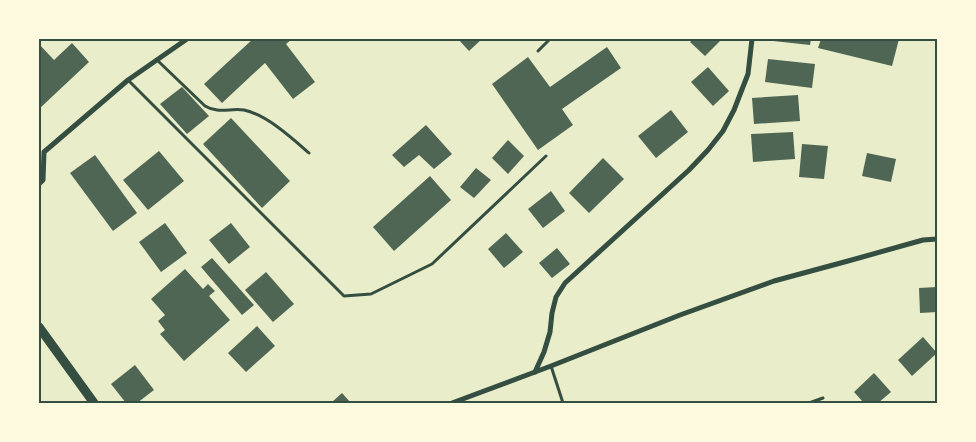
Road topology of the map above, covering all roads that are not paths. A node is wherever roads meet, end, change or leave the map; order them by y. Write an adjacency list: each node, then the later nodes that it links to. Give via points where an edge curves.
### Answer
1 (187, 39): 5 (street)
2 (550, 39): 4 (lane)
3 (752, 39): 13 (street, via 748,74 723,131 689,170 565,283 556,297 550,332)
4 (538, 51)
5 (157, 60): 6 (street); 7 (lane, via 211,110 244,110 261,117 287,132)
6 (128, 80): 8 (lane, via 344,296 371,294 432,264); 9 (street, via 44,152 43,180)
7 (309, 154)
8 (546, 156)
9 (39, 184)
10 (937, 239): 12 (street, via 923,240 774,281)
11 (39, 327): 15 (street)
12 (551, 366): 13 (street); 17 (lane)
13 (535, 372): 16 (street)
14 (823, 398): 18 (lane)
15 (94, 403)
16 (452, 403)
17 (563, 403)
18 (809, 403)

